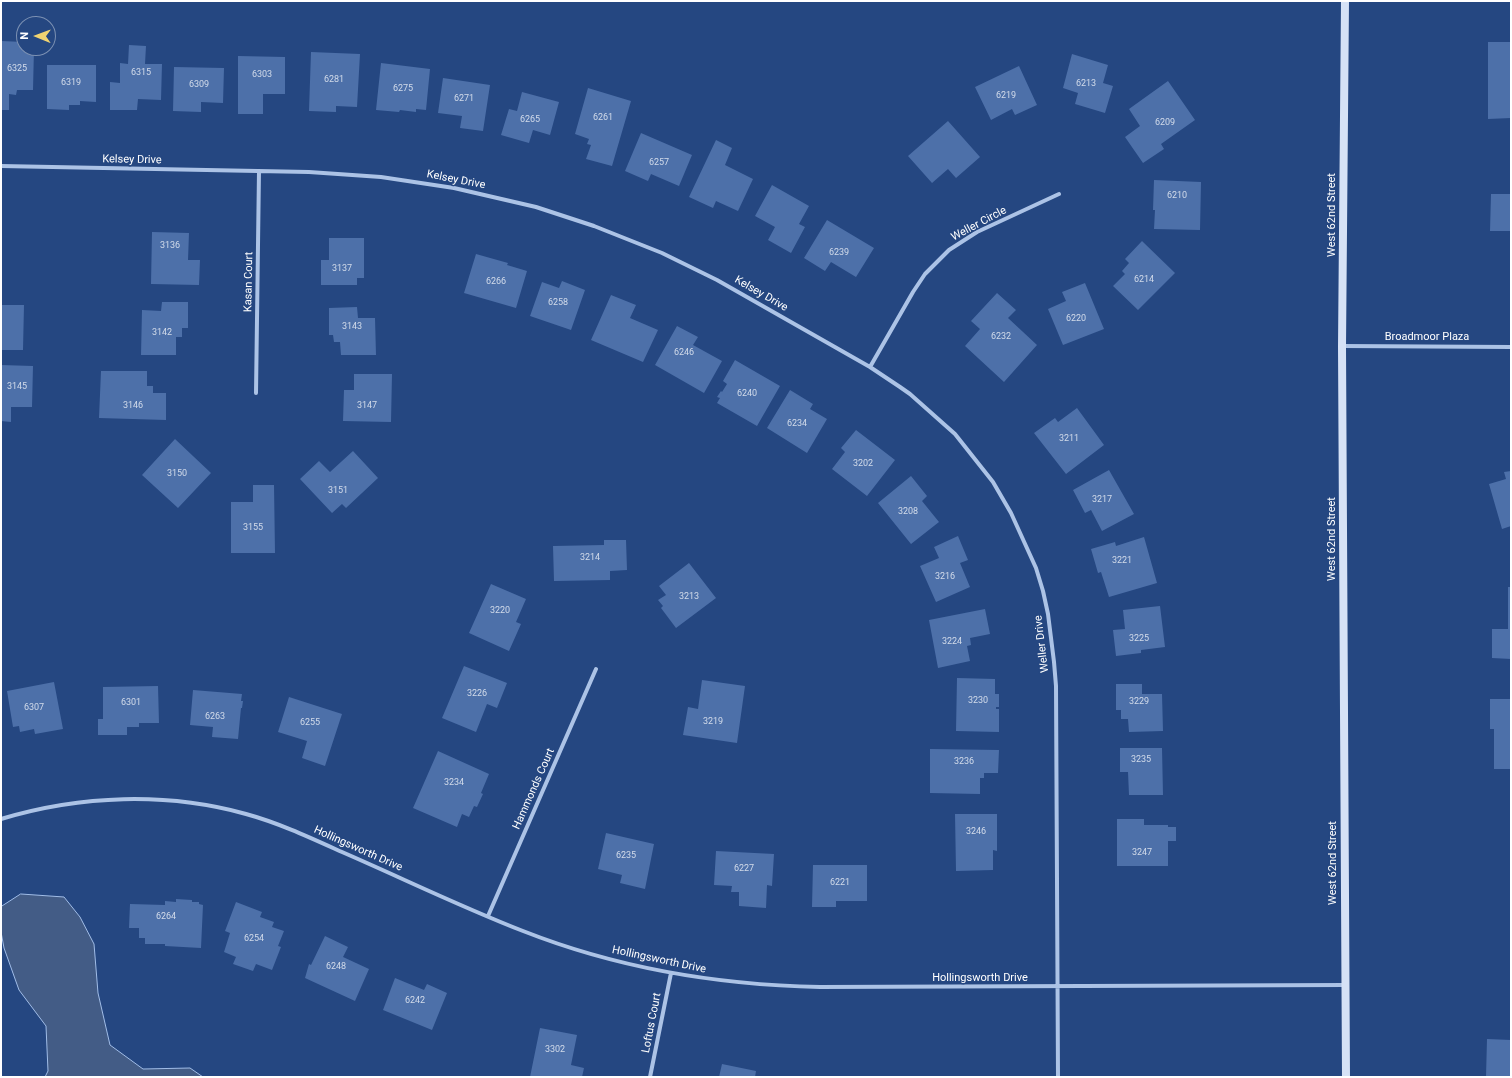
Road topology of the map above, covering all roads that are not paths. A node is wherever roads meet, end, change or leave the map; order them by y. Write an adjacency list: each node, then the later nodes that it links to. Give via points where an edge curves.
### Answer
1 (1345, 1): 5 (street, West 62nd Street)
2 (1, 166): 3 (street, Kelsey Drive)
3 (259, 171): 7 (street, Kelsey Drive, via 358,174 430,184 501,198 571,218 629,239 688,265); 8 (street, Kasan Court)
4 (1059, 194): 7 (street, Weller Circle, via 977,232 949,250 925,274)
5 (1342, 346): 6 (street, Broadmoor Plaza); 13 (street, West 62nd Street)
6 (1511, 347)
7 (870, 367): 14 (street, Weller Drive, via 910,394 937,417 985,472 1011,513 1041,585 1048,614 1056,686)
8 (256, 393)
9 (596, 669): 11 (street, Hammonds Court)
10 (1, 819): 11 (street, Hollingsworth Drive, via 72,803 125,799 178,801 229,810 249,814 288,828)
11 (488, 916): 12 (street, Hollingsworth Drive, via 571,948)
12 (671, 973): 14 (street, Hollingsworth Drive, via 726,981 802,987); 15 (street, Loftus Court)
13 (1345, 985): 14 (street, Hollingsworth Drive); 17 (street, West 62nd Street)
14 (1058, 986): 16 (street, Weller Drive)
15 (650, 1077)
16 (1058, 1077)
17 (1346, 1077)

